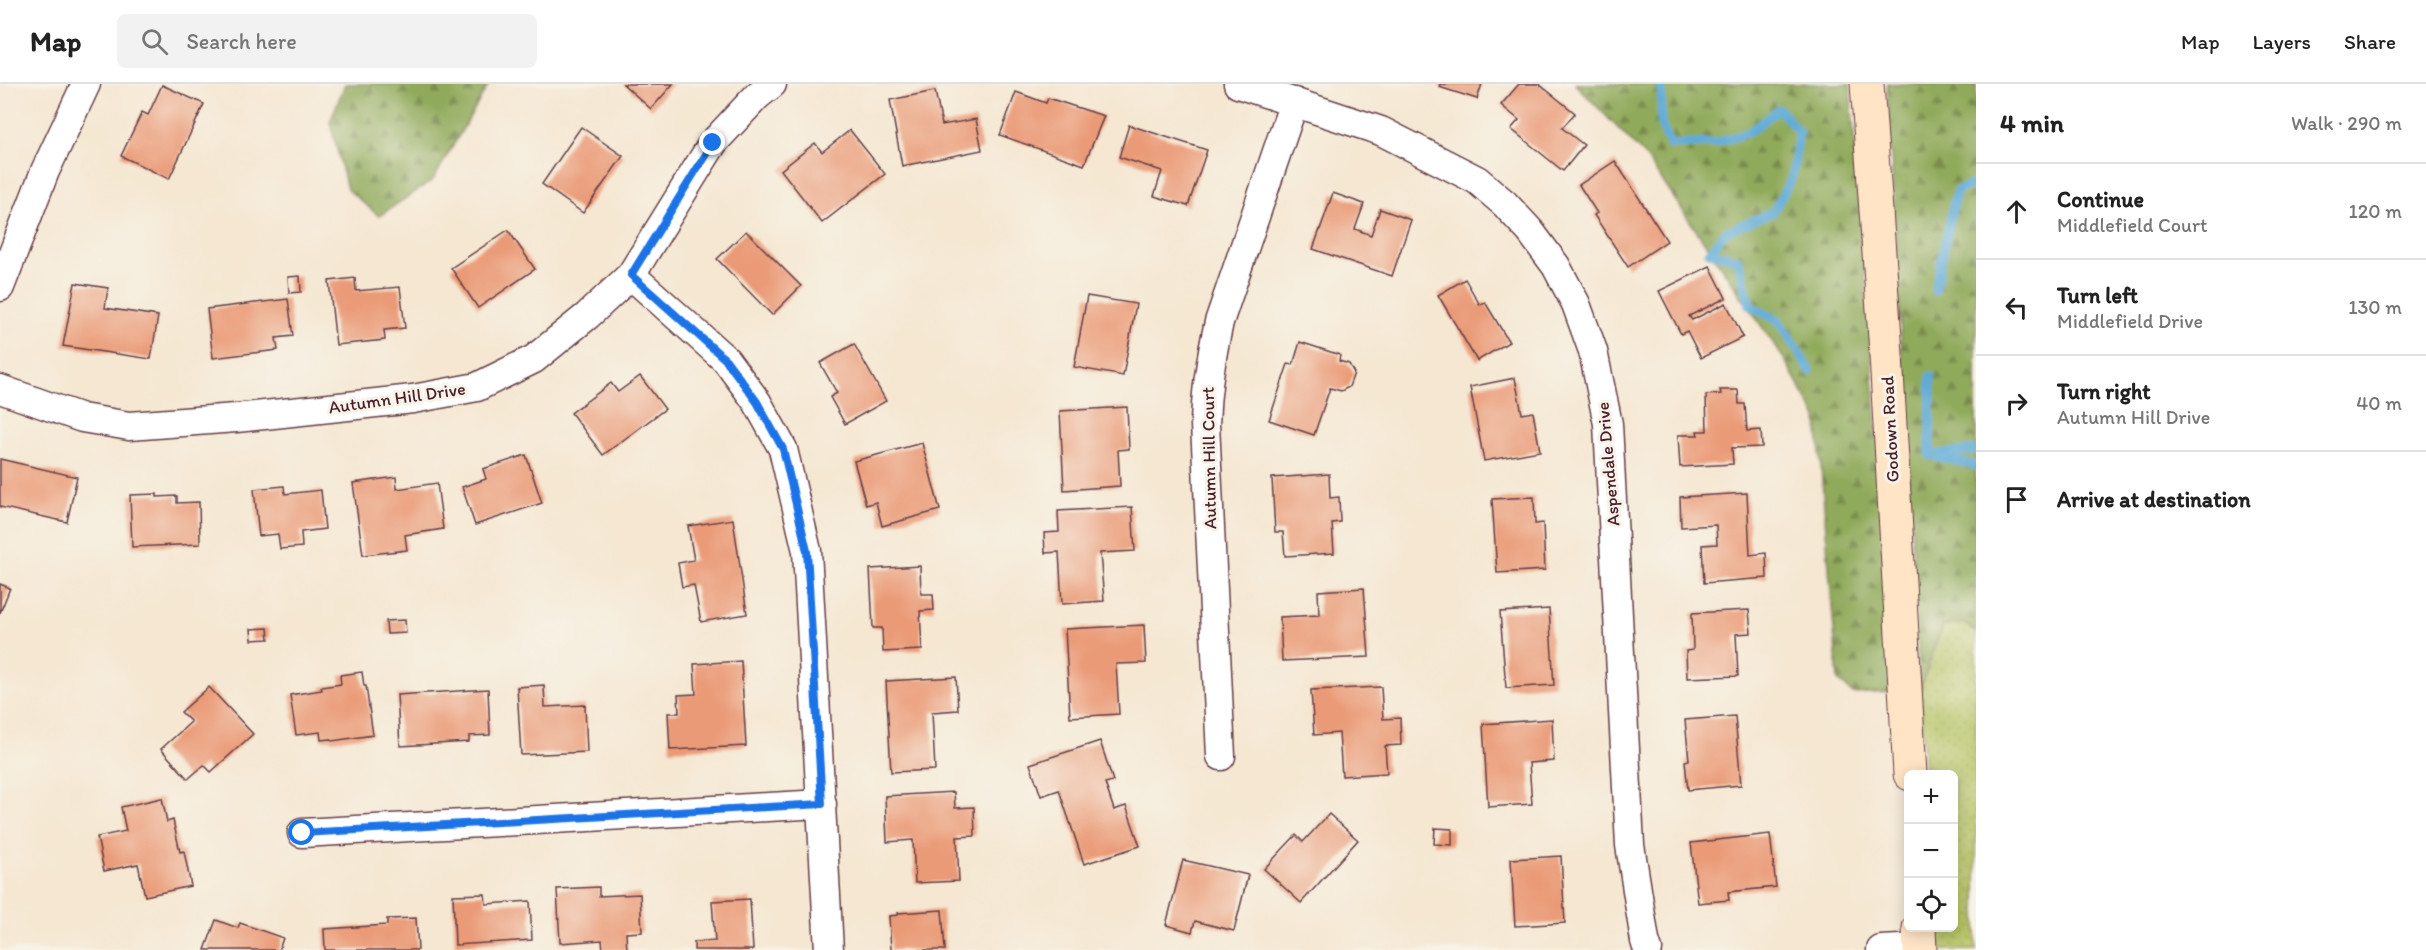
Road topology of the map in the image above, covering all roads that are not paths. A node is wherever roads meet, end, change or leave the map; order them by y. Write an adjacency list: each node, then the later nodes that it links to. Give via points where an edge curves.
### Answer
1 (86, 84): 7 (street, via 45,171)
2 (772, 84): 6 (street, Autumn Hill Drive, via 713,143)
3 (1238, 84): 5 (street)
4 (1868, 84): 10 (main road, Godown Road)
5 (1294, 102): 9 (street, Autumn Hill Court, via 1220,322 1206,392); 15 (street, Aspendale Drive, via 1381,131 1477,180 1530,231 1557,266 1576,304 1593,351 1608,424 1630,845)
6 (631, 275): 8 (street, Autumn Hill Drive, via 534,359 477,387 413,399 129,426 82,418); 11 (street, via 726,360 757,402 783,449 807,551)
7 (0, 287)
8 (0, 389)
9 (1221, 756)
10 (1910, 770)
11 (822, 804): 12 (street); 14 (street)
12 (302, 833)
13 (1920, 942): 16 (street)
14 (830, 950)
15 (1648, 950)
16 (1881, 950)

